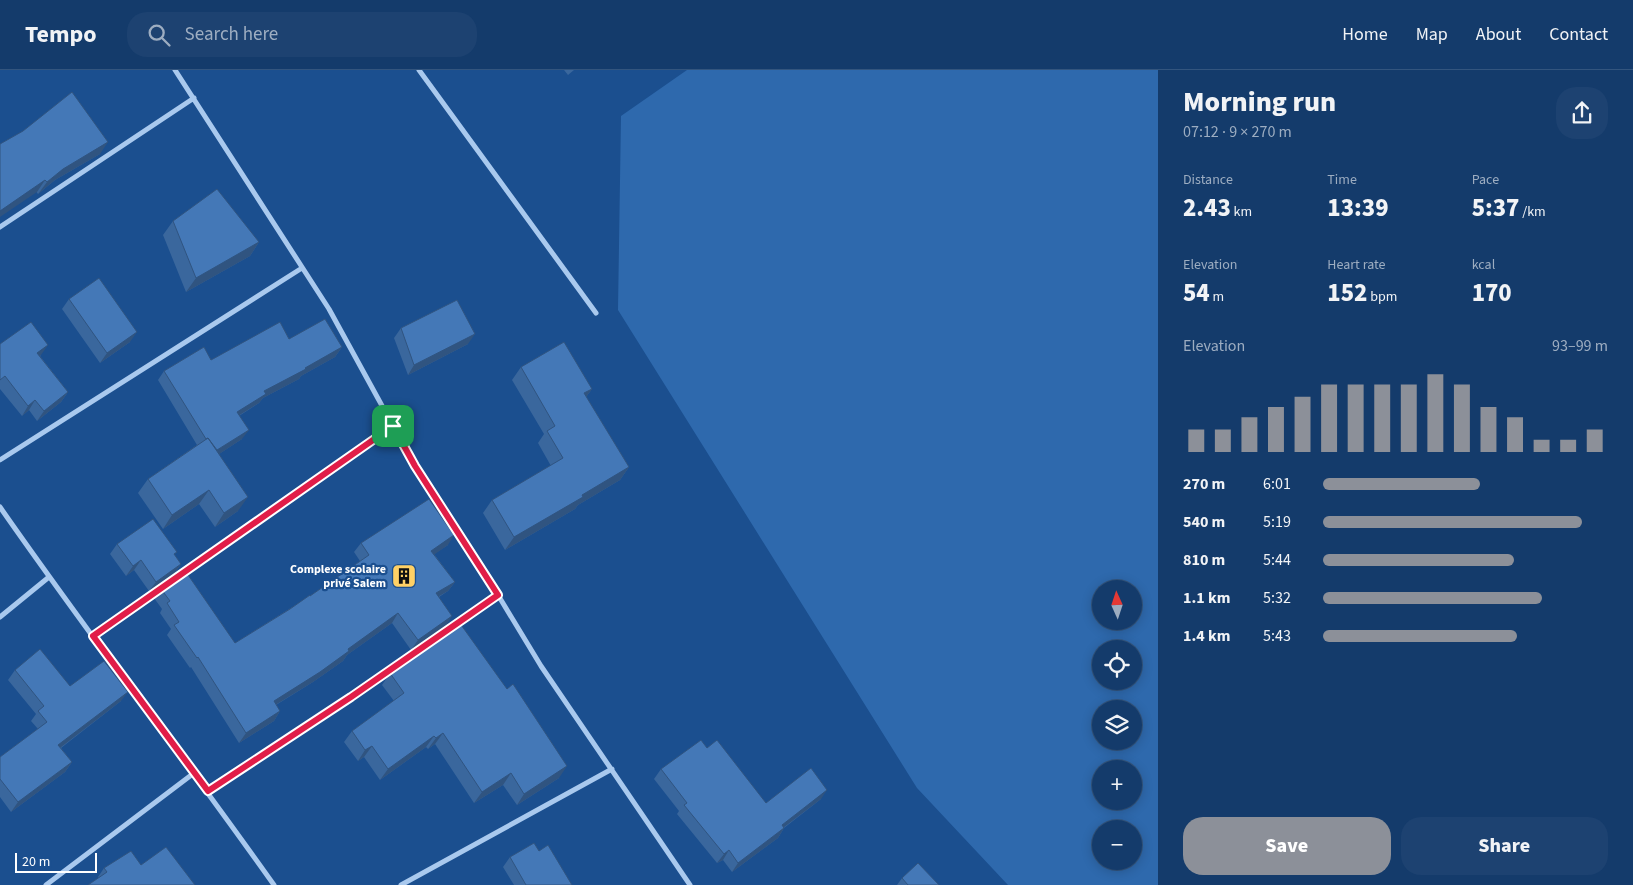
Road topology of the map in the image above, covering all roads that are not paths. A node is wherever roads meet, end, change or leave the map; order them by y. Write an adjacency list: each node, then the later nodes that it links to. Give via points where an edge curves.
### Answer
1 (175, 70): 3 (street)
2 (419, 70): 6 (street)
3 (194, 98): 4 (street); 5 (street)
4 (0, 227)
5 (302, 268): 7 (street, via 329,309); 8 (street)
6 (596, 313)
7 (393, 426): 11 (street); 14 (street)
8 (0, 460)
9 (0, 507): 10 (street)
10 (49, 577): 12 (street); 14 (street)
11 (498, 595): 13 (street); 16 (street, via 541,666)
12 (0, 617)
13 (449, 629)
14 (93, 636): 17 (street)
15 (433, 640): 18 (street)
16 (612, 769): 21 (street); 22 (street)
17 (194, 773): 18 (street); 19 (street)
18 (208, 791): 20 (street)
19 (46, 885)
20 (274, 885)
21 (401, 885)
22 (690, 885)

